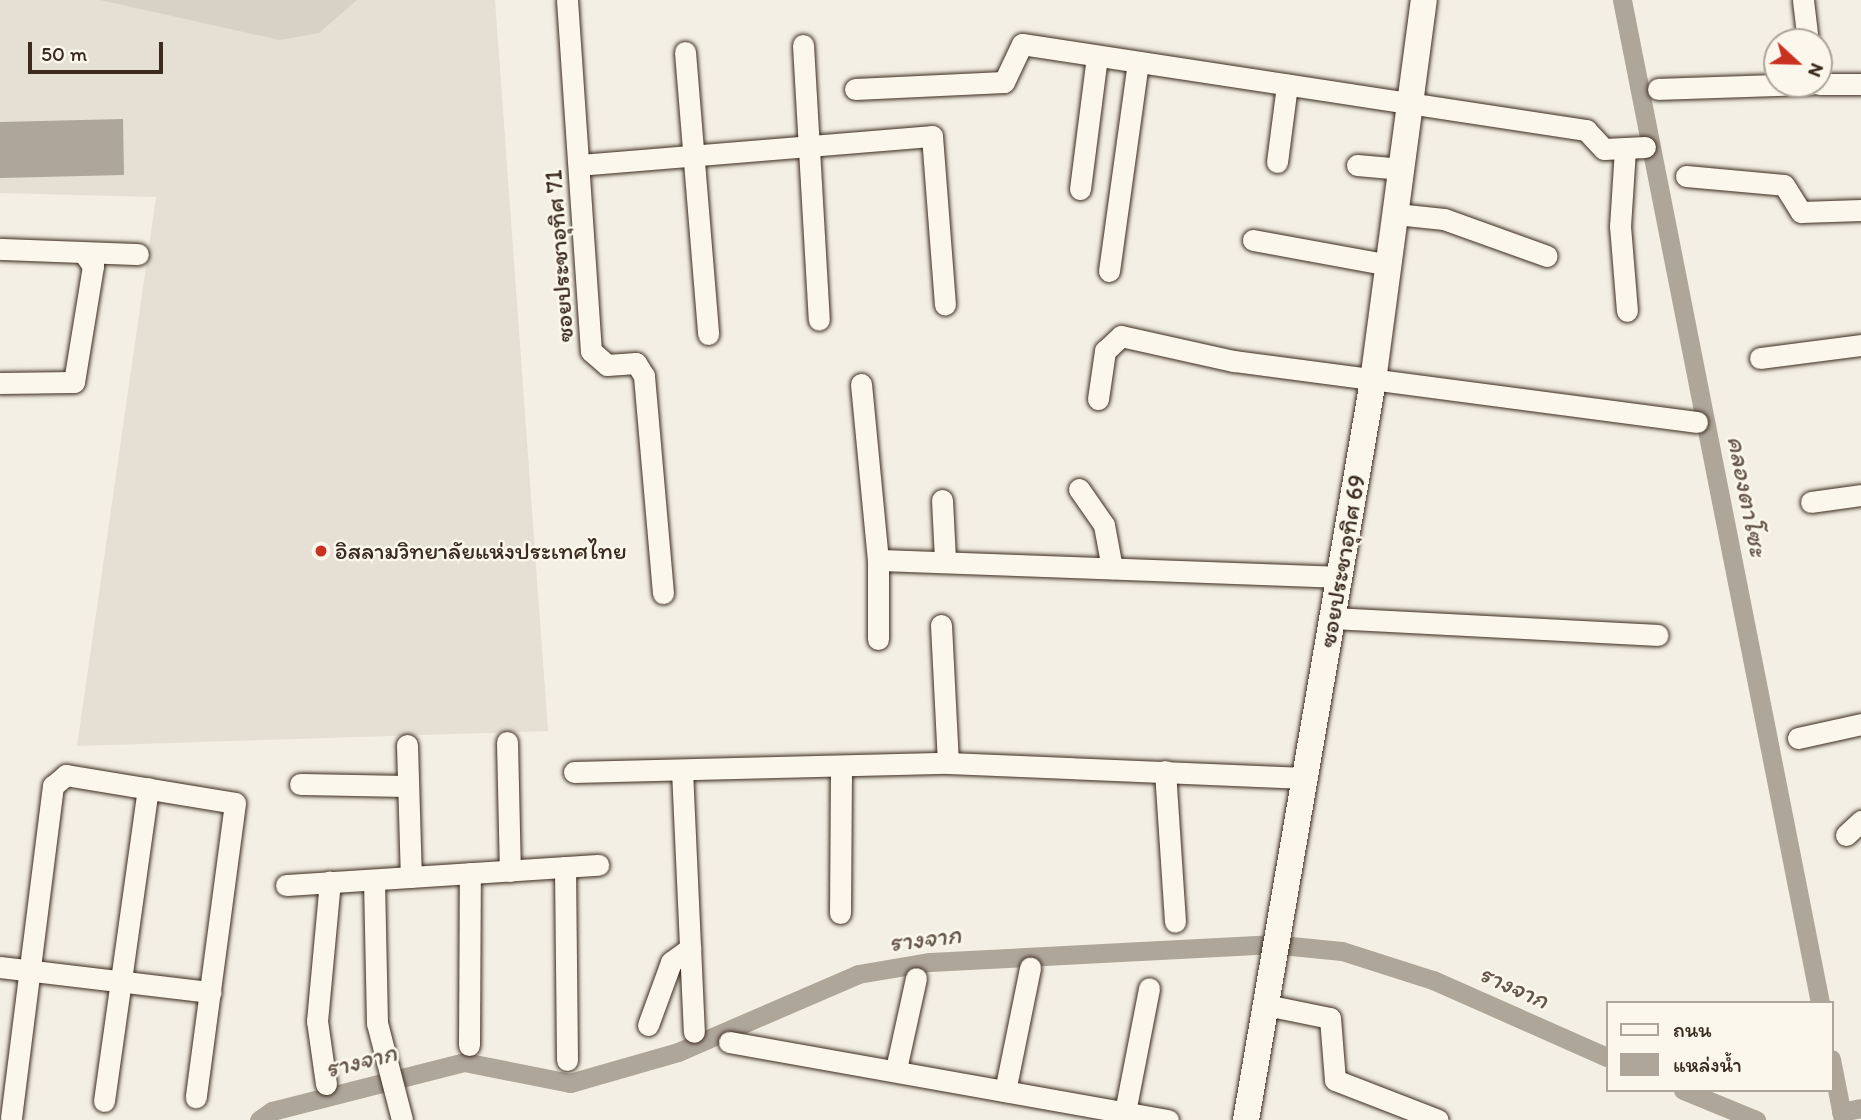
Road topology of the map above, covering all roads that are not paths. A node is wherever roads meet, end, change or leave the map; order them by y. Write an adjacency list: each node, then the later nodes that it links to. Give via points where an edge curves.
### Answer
1 (567, 0): 19 (street, ซอยประชาอุทิศ 71)
2 (1424, 0): 15 (street, ซอยประชาอุทิศ 69)
3 (1802, 0): 4 (street)
4 (1806, 28)
5 (803, 46): 16 (street)
6 (685, 52): 17 (street)
7 (1097, 56): 8 (street); 13 (street, via 1022,44 1004,82); 23 (street)
8 (1138, 62): 11 (street); 32 (street)
9 (1833, 84): 10 (street)
10 (1861, 84)
11 (1287, 85): 15 (street); 18 (street)
12 (1763, 86): 14 (street)
13 (855, 89)
14 (1658, 89)
15 (1412, 102): 21 (street, ซอยประชาอุทิศ 69); 34 (street, via 1586,130 1601,148 1635,148 1620,226)
16 (809, 146): 17 (street); 33 (street, via 932,136); 35 (street)
17 (693, 155): 19 (street); 36 (street)
18 (1277, 162)
19 (579, 165): 52 (street, ซอยประชาอุทิศ 71, via 592,351 607,365 636,363 644,376)
20 (1357, 165): 21 (street)
21 (1402, 169): 25 (street, ซอยประชาอุทิศ 69)
22 (1686, 176): 24 (street, via 1784,185 1801,212)
23 (1080, 189)
24 (1861, 210)
25 (1396, 214): 30 (street, via 1444,219); 31 (street, ซอยประชาอุทิศ 69)
26 (1253, 240): 31 (street)
27 (0, 249): 28 (street)
28 (84, 253): 29 (street); 40 (street, via 93,266 74,382)
29 (138, 254)
30 (1547, 256)
31 (1389, 265): 39 (street, ซอยประชาอุทิศ 69)
32 (1109, 271)
33 (945, 304)
34 (1627, 311)
35 (819, 320)
36 (708, 334)
37 (1861, 345): 38 (street)
38 (1760, 358)
39 (1373, 381): 42 (street, via 1121,337 1105,351); 43 (street); 51 (street, ซอยประชาอุทิศ 69)
40 (0, 383)
41 (861, 384): 48 (street)
42 (1098, 399)
43 (1697, 422)
44 (1079, 489): 50 (street, via 1104,525)
45 (1861, 495): 47 (street)
46 (942, 500): 49 (street)
47 (1811, 502)
48 (878, 560): 49 (street); 56 (street)
49 (945, 560): 50 (street)
50 (1112, 568): 51 (street)
51 (1339, 577): 53 (street, ซอยประชาอุทิศ 69)
52 (663, 593)
53 (1333, 618): 55 (street); 66 (street, ซอยประชาอุทิศ 69)
54 (941, 625): 61 (street)
55 (1658, 635)
56 (878, 639)
57 (1861, 723): 58 (street)
58 (1798, 738)
59 (507, 742): 72 (street)
60 (407, 746): 68 (street)
61 (948, 763): 62 (street); 64 (street)
62 (841, 768): 63 (street); 78 (street)
63 (682, 770): 65 (street); 80 (street)
64 (1166, 771): 66 (street); 79 (street)
65 (575, 772)
66 (1305, 778): 88 (street, ซอยประชาอุทิศ 69)
67 (300, 784): 68 (street)
68 (408, 786): 74 (street)
69 (148, 788): 83 (street, via 58,777); 85 (street); 87 (street, via 235,803)
70 (598, 865): 71 (street)
71 (565, 867): 72 (street); 93 (street)
72 (510, 871): 73 (street)
73 (470, 873): 74 (street); 92 (street)
74 (411, 877): 75 (street)
75 (374, 880): 76 (street); 100 (street, via 382,1042)
76 (330, 882): 77 (street); 95 (street, via 317,1021)
77 (286, 885)
78 (840, 913)
79 (1175, 922)
80 (690, 948): 89 (street, via 671,962); 90 (street)
81 (0, 967): 83 (street)
82 (1030, 968): 96 (street)
83 (30, 970): 85 (street); 101 (street)
84 (916, 978): 94 (street)
85 (121, 981): 87 (street); 98 (street)
86 (1149, 988): 99 (street)
87 (211, 992): 97 (street)
88 (1266, 1005): 103 (street, ซอยประชาอุทิศ 69); 104 (street, via 1330,1018 1335,1080)
89 (648, 1025)
90 (694, 1032)
91 (729, 1042): 94 (street)
92 (469, 1045)
93 (568, 1060)
94 (895, 1069): 96 (street)
95 (326, 1084)
96 (1004, 1091): 99 (street)
97 (196, 1097)
98 (104, 1101)
99 (1125, 1112): 102 (street)
100 (401, 1114)
101 (11, 1118)
102 (1168, 1120)
103 (1246, 1120)
104 (1438, 1120)

